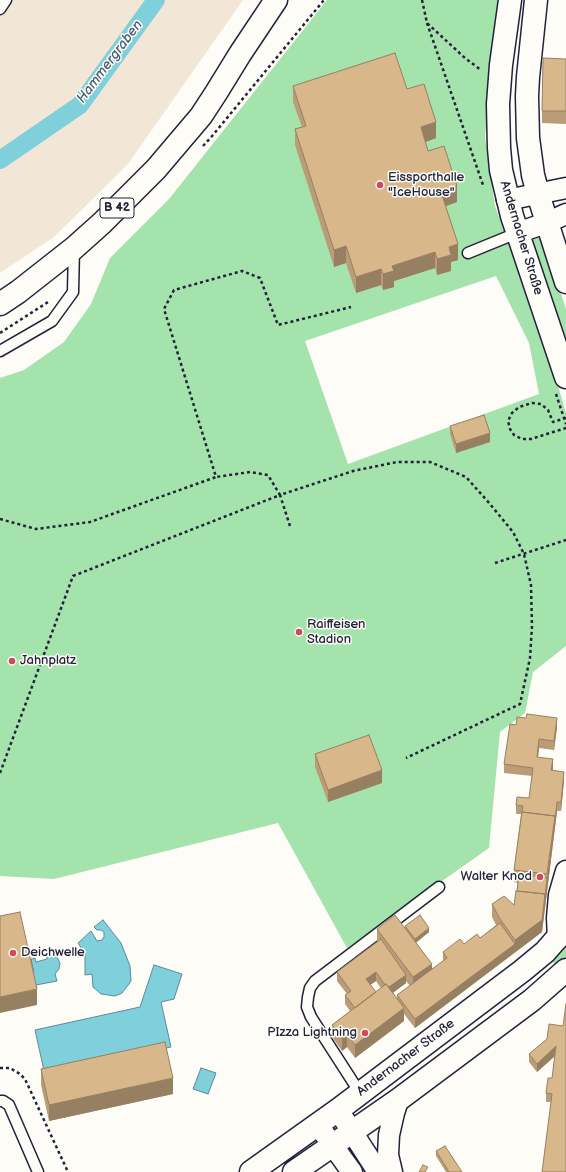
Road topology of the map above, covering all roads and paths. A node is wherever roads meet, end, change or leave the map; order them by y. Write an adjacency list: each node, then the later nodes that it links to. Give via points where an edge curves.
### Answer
1 (6, 0): 7 (lane)
2 (276, 0): 9 (street, B 42)
3 (292, 0): 9 (street, B 42, via 248,63)
4 (422, 0): 8 (path, via 427,23 465,58)
5 (510, 0): 8 (street, Andernacher Straße)
6 (536, 0): 11 (street, via 529,60 527,111 530,158)
7 (0, 9)
8 (499, 83): 12 (street, Andernacher Straße, via 499,148)
9 (216, 93): 16 (street, B 42, via 201,116 156,169)
10 (566, 188): 11 (street)
11 (538, 194): 12 (street); 14 (street)
12 (507, 200): 15 (street, Andernacher Straße)
13 (566, 214): 14 (street)
14 (546, 223): 15 (street); 18 (street)
15 (517, 233): 17 (lane); 24 (street, Andernacher Straße)
16 (74, 248): 20 (street, B 42); 23 (lane, via 73,292 52,321)
17 (468, 253)
18 (566, 282)
19 (52, 299): 22 (path)
20 (0, 304)
21 (351, 307): 27 (path, via 278,325 260,278 242,271 174,290 164,309)
22 (0, 332)
23 (0, 351)
24 (566, 377)
25 (566, 418): 26 (path, via 553,422 548,410 541,404 532,403 519,407 508,421 514,435 522,439 531,439)
26 (566, 428)
27 (216, 477): 28 (path, via 250,472 268,476); 29 (path, via 90,522 36,529)
28 (280, 494): 30 (path); 32 (path, via 353,471 397,462 430,462 466,477 513,532); 35 (path, via 73,576)
29 (0, 519)
30 (290, 526)
31 (566, 540): 32 (path)
32 (524, 554): 33 (path); 34 (path, via 531,585 532,626 530,658 520,704)
33 (495, 563)
34 (406, 758)
35 (0, 773)
36 (566, 871): 38 (street, Andernacher Straße, via 557,918)
37 (439, 887): 41 (lane, via 315,981 310,988 307,1007 311,1017)
38 (562, 934): 41 (street, Andernacher Straße, via 522,971)
39 (566, 970): 42 (street, via 532,1000)
40 (0, 1068): 49 (path, via 10,1068 24,1079)
41 (360, 1094): 44 (street, Andernacher Straße)
42 (398, 1100): 46 (street); 54 (street, via 388,1140)
43 (0, 1101): 48 (lane, via 9,1105)
44 (338, 1110): 45 (street, Andernacher Straße); 46 (street)
45 (318, 1125): 47 (street); 50 (street, Andernacher Straße)
46 (352, 1132): 47 (street); 53 (street)
47 (333, 1145): 51 (street); 52 (street)
48 (38, 1172)
49 (68, 1172)
50 (251, 1172)
51 (294, 1172)
52 (352, 1172)
53 (378, 1172)
54 (392, 1172)

